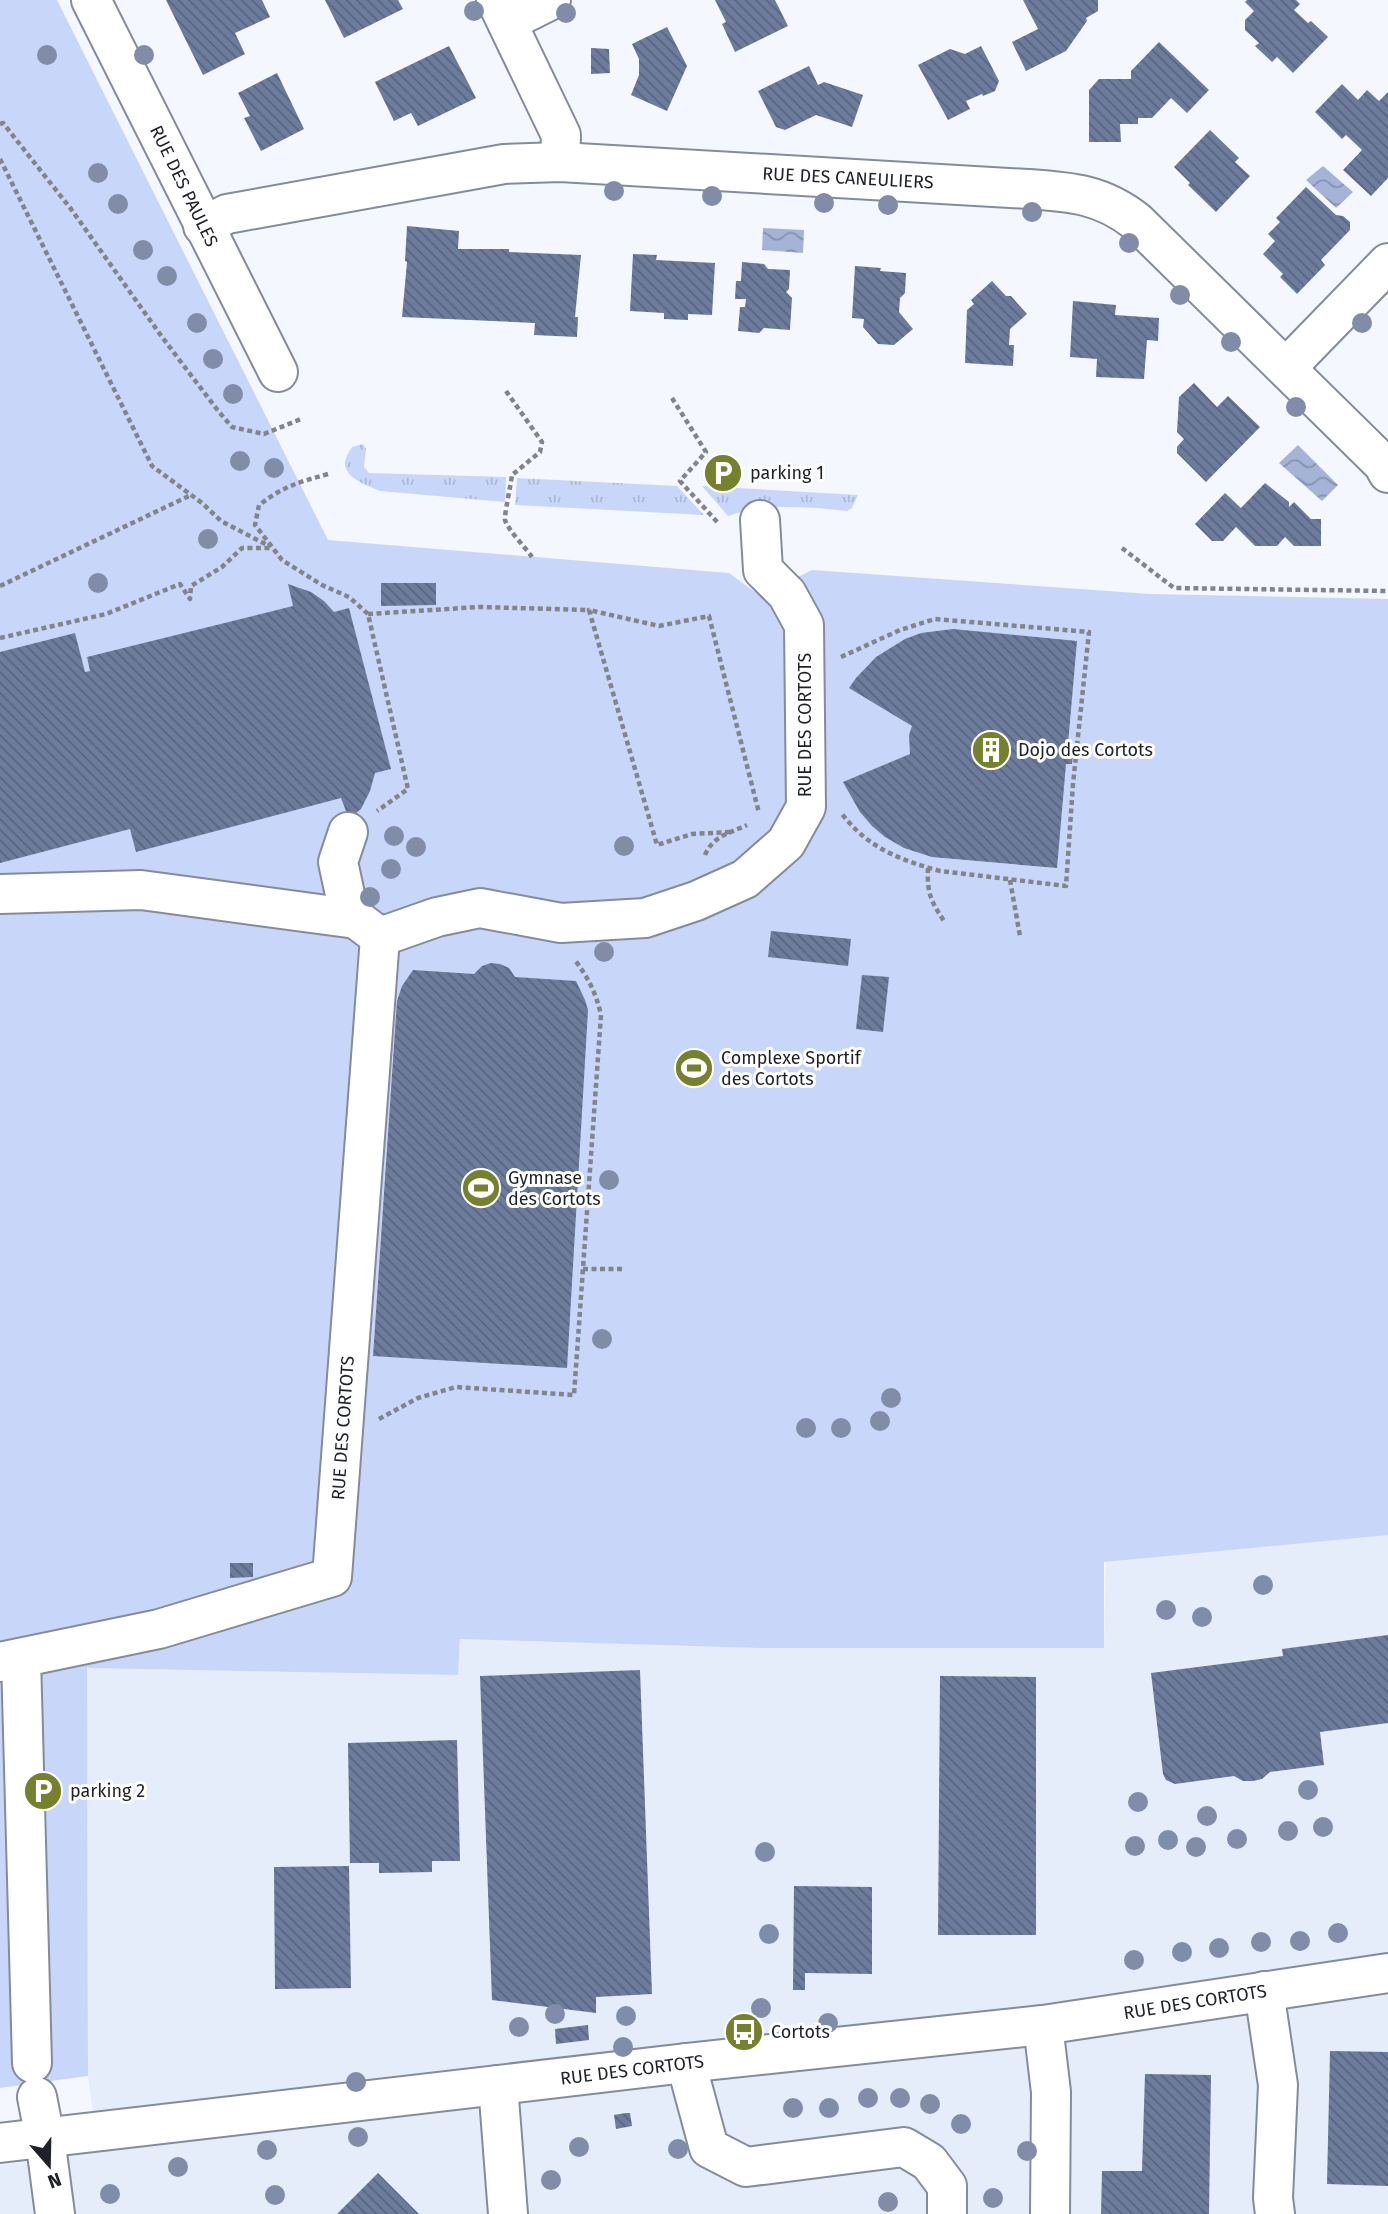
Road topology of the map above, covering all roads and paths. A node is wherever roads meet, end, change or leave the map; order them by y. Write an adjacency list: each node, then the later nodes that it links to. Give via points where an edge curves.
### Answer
1 (90, 0): 7 (street, RUE DES PAULES)
2 (551, 0): 3 (street)
3 (501, 11): 6 (street, via 561,135)
4 (0, 124): 13 (path, via 71,209 232,427 264,434)
5 (0, 159): 16 (path, via 152,466)
6 (560, 162): 7 (street, RUE DES CANEULIERS, via 491,167 227,215); 9 (street, RUE DES CANEULIERS, via 1089,196 1137,222)
7 (203, 226): 10 (street, RUE DES PAULES)
8 (1388, 263): 9 (street)
9 (1287, 367): 14 (street, RUE DES CANEULIERS)
10 (278, 372)
11 (506, 391): 21 (path, via 542,442 540,452 512,475 505,510 505,520)
12 (672, 398): 18 (path, via 706,452 680,481)
13 (301, 419)
14 (1388, 473)
15 (328, 474): 19 (path, via 280,489 259,505 255,526)
16 (191, 495): 19 (path, via 221,521); 22 (path)
17 (760, 520): 27 (street, RUE DES CORTOTS, via 763,570 787,594 804,625)
18 (719, 524)
19 (273, 548): 25 (path, via 282,560 349,597); 26 (path, via 242,548 191,586 190,599 180,584 106,614)
20 (1122, 548): 23 (path, via 1174,589)
21 (531, 557)
22 (0, 586)
23 (1388, 591)
24 (589, 610): 25 (path, via 479,607); 29 (path, via 659,626 709,617); 32 (path, via 657,845 692,834)
25 (368, 614): 31 (path, via 408,789)
26 (0, 638)
27 (805, 671): 28 (street, RUE DES CORTOTS); 34 (path, via 935,619 1089,632 1066,886)
28 (805, 766): 33 (path, via 854,830 894,857); 36 (street, RUE DES CORTOTS, via 806,807 786,843 745,878)
29 (760, 817)
30 (752, 822): 32 (path)
31 (348, 832): 38 (street, RUE DES CORTOTS, via 338,862 346,899)
32 (730, 832): 36 (path, via 708,849 692,881)
33 (928, 867): 34 (path); 37 (path, via 931,903)
34 (1010, 880): 39 (path)
35 (0, 894): 38 (street, via 141,890)
36 (696, 901): 38 (street, RUE DES CORTOTS, via 645,918 561,923 480,908)
37 (944, 921)
38 (368, 928): 43 (street, RUE DES CORTOTS)
39 (1020, 936)
40 (570, 954): 41 (path, via 587,975 601,1015)
41 (583, 1269): 42 (path); 43 (path, via 574,1395 456,1387 418,1398)
42 (625, 1269)
43 (342, 1440): 44 (street, RUE DES CORTOTS, via 332,1577 159,1629)
44 (11, 1660): 50 (street, via 34,2080)
45 (1388, 1973): 46 (street, RUE DES CORTOTS)
46 (1265, 1991): 47 (street, RUE DES CORTOTS); 56 (street, via 1278,2085)
47 (1043, 2025): 48 (street, RUE DES CORTOTS); 55 (street, via 1051,2092)
48 (686, 2063): 49 (street, RUE DES CORTOTS); 54 (street, via 709,2148 746,2167 904,2147 929,2162 947,2186)
49 (498, 2085): 50 (street, RUE DES CORTOTS); 53 (street)
50 (46, 2138): 51 (street, RUE DES CORTOTS); 52 (street)
51 (0, 2143)
52 (55, 2214)
53 (508, 2214)
54 (947, 2214)
55 (1050, 2214)
56 (1275, 2214)

